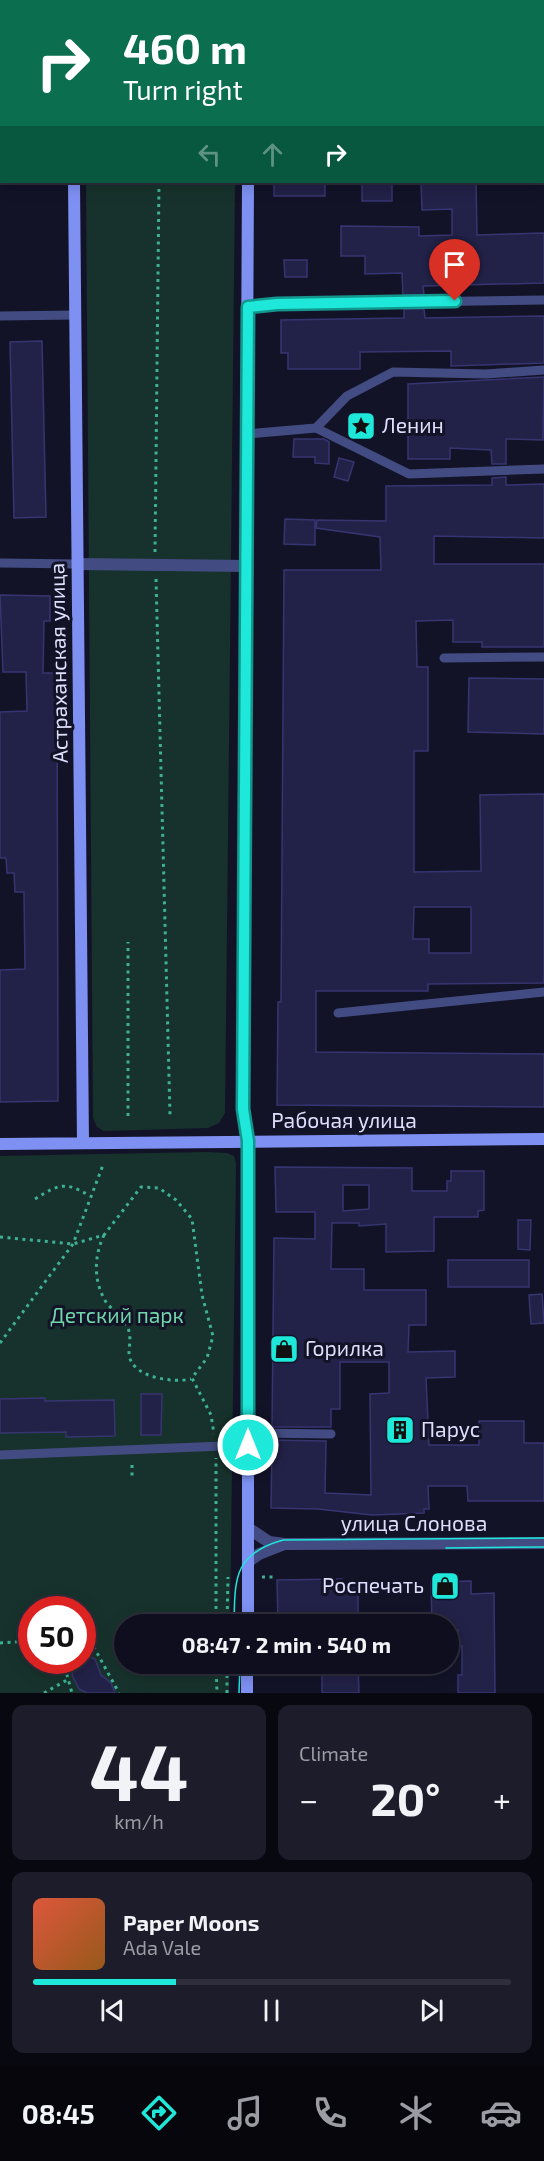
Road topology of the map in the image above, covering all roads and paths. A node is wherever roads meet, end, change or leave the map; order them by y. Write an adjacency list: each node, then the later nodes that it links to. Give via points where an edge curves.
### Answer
1 (74, 183): 6 (main road, Астраханская улица)
2 (159, 183): 14 (path)
3 (248, 183): 5 (main road)
4 (544, 300): 5 (lane)
5 (248, 307): 10 (main road)
6 (75, 315): 7 (lane); 13 (main road, Астраханская улица)
7 (0, 316)
8 (544, 370): 9 (lane, via 486,374 393,372 347,396)
9 (316, 428): 10 (lane); 11 (lane, via 409,474)
10 (247, 434): 15 (main road)
11 (544, 469)
12 (0, 563): 13 (lane)
13 (78, 564): 14 (street); 25 (main road, Астраханская улица)
14 (155, 564): 15 (street); 21 (path)
15 (246, 566): 24 (main road, via 243,1109)
16 (544, 657): 17 (lane)
17 (444, 658)
18 (128, 942): 22 (path)
19 (544, 992): 20 (lane)
20 (338, 1013)
21 (170, 1115)
22 (128, 1116)
23 (544, 1139): 24 (main road, Рабочая улица)
24 (248, 1141): 25 (main road, Рабочая улица); 36 (main road)
25 (83, 1143): 26 (main road, Рабочая улица)
26 (0, 1144)
27 (103, 1165): 28 (path)
28 (90, 1196): 29 (path, via 73,1185 56,1186); 32 (path)
29 (35, 1199)
30 (104, 1235): 32 (path); 34 (path, via 95,1267 105,1300 127,1326 134,1367 177,1382); 34 (path, via 141,1187 159,1188 192,1219 202,1294 213,1336 207,1358)
31 (0, 1237): 32 (path)
32 (73, 1244): 33 (path)
33 (0, 1343)
34 (192, 1378): 37 (path, via 211,1416)
35 (331, 1434): 36 (lane)
36 (248, 1439): 37 (lane); 41 (main road)
37 (216, 1445): 38 (lane); 48 (path)
38 (0, 1455)
39 (132, 1465): 40 (path)
40 (132, 1477)
41 (248, 1528): 43 (street, улица Слонова, via 269,1542); 44 (main road)
42 (544, 1543): 43 (street, улица Слонова)
43 (284, 1544): 44 (street, улица Слонова)
44 (249, 1561): 50 (main road)
45 (228, 1577): 49 (path)
46 (261, 1577): 47 (path)
47 (274, 1577)
48 (216, 1614)
49 (227, 1614)
50 (248, 1614)
51 (18, 1642): 52 (path)
52 (0, 1643)
53 (96, 1651): 61 (path)
54 (67, 1674): 58 (path)
55 (216, 1674): 62 (path)
56 (227, 1674): 63 (path)
57 (247, 1674): 64 (main road)
58 (67, 1680): 59 (path); 60 (path)
59 (44, 1693)
60 (72, 1693)
61 (119, 1693)
62 (217, 1693)
63 (227, 1693)
64 (247, 1693)

